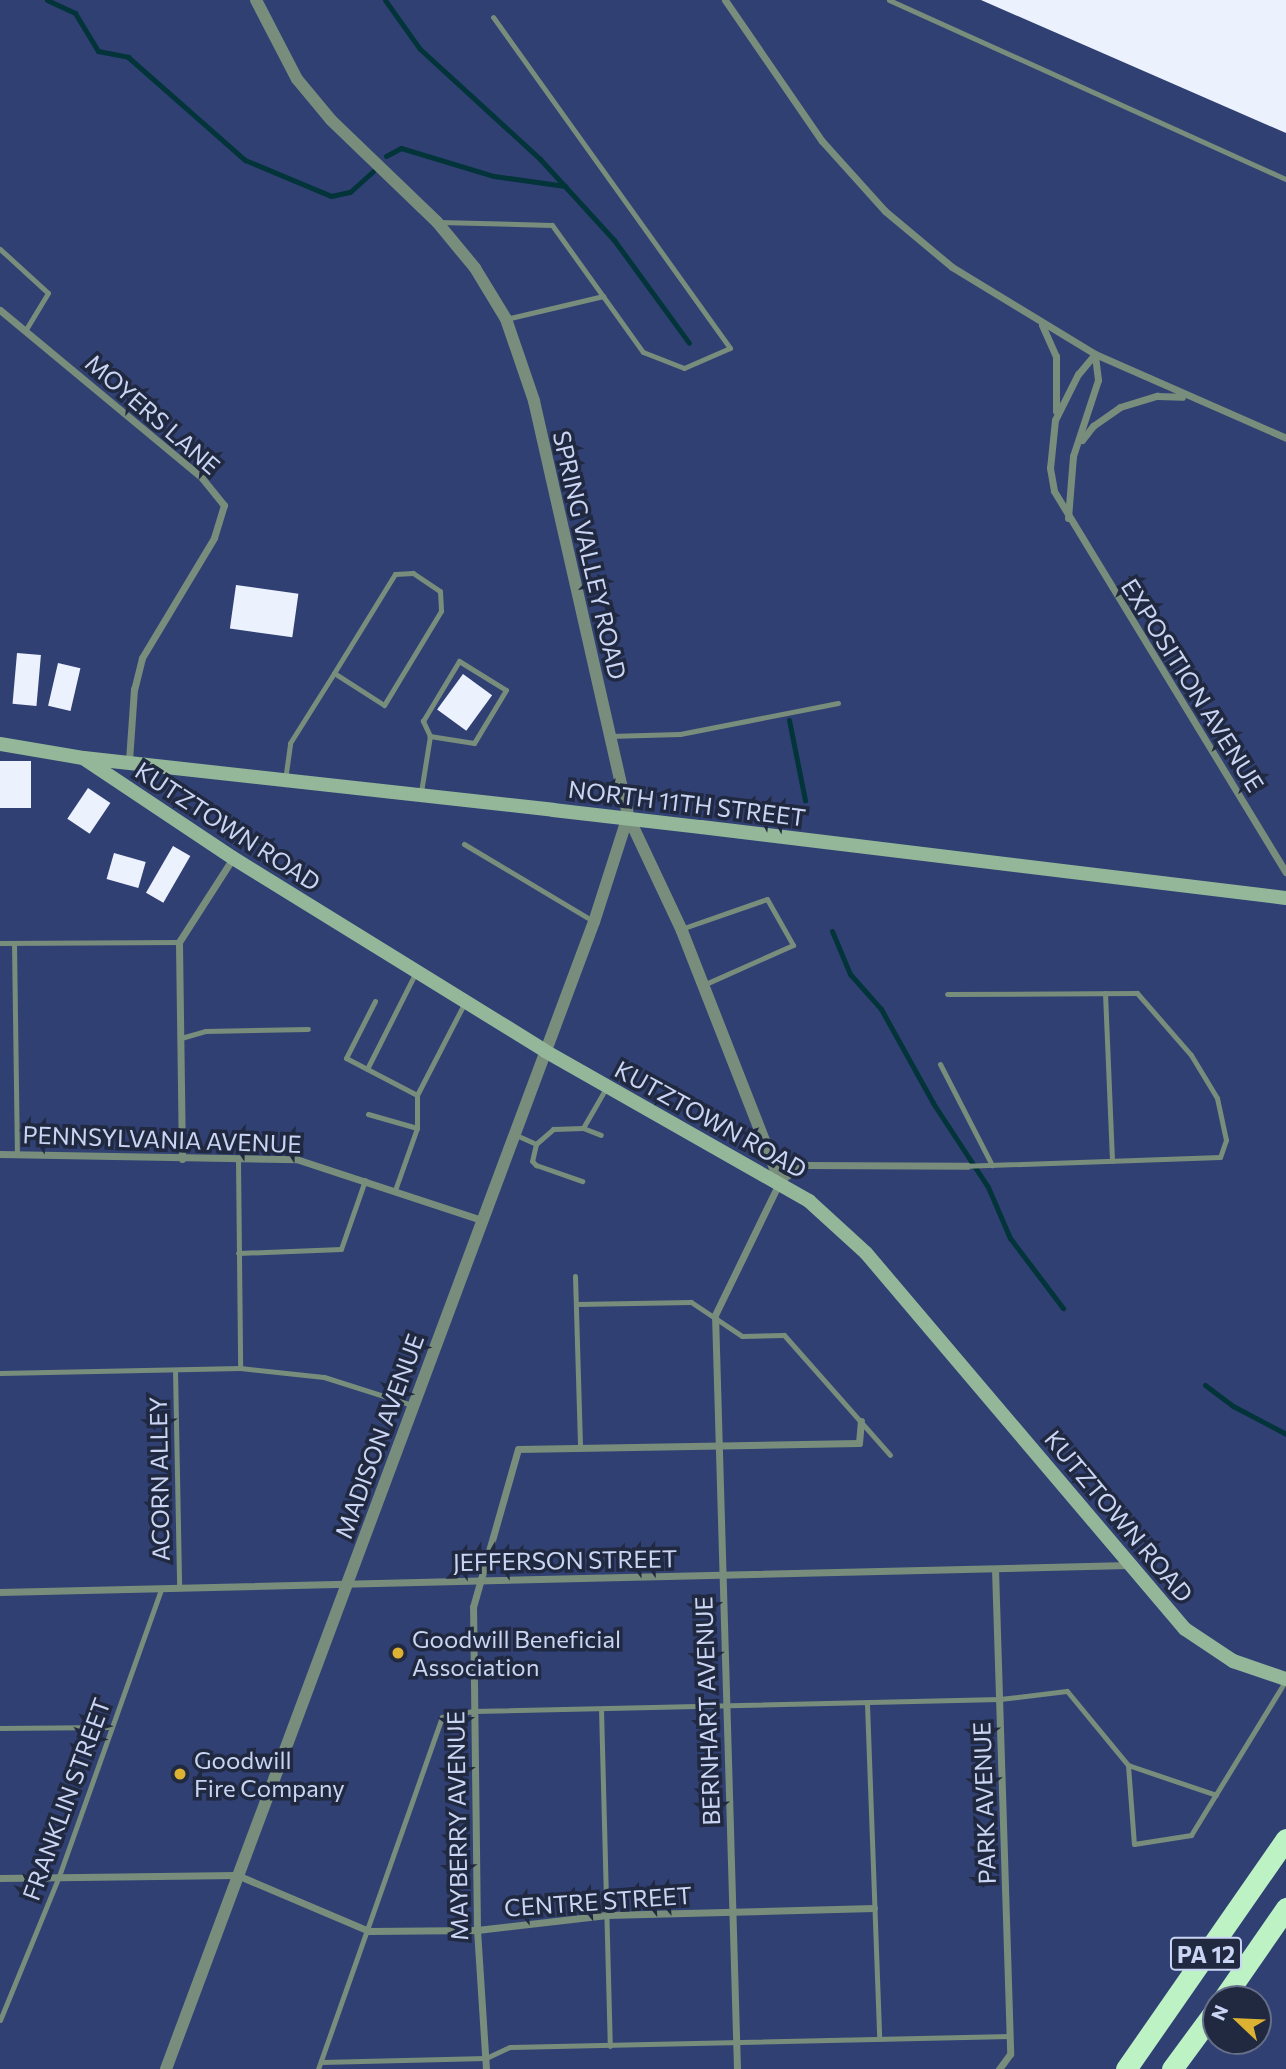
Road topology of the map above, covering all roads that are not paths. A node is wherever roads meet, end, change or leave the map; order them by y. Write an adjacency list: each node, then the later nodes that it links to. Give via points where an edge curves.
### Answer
1 (256, 0): 6 (street, SPRING VALLEY ROAD, via 284,60 318,107)
2 (725, 0): 10 (street, via 792,102 885,211 952,267)
3 (889, 0): 5 (lane)
4 (493, 17): 8 (lane, via 730,348 684,368 643,352)
5 (1286, 179)
6 (437, 222): 8 (lane, via 552,225); 11 (street, SPRING VALLEY ROAD, via 475,268)
7 (0, 249): 12 (lane, via 48,293)
8 (603, 296): 11 (lane)
9 (0, 310): 12 (street, MOYERS LANE)
10 (1030, 316): 13 (street); 15 (street, via 1045,328 1056,356)
11 (506, 319): 22 (street, SPRING VALLEY ROAD, via 534,401)
12 (25, 331): 25 (street, MOYERS LANE, via 202,478 224,505 214,538 142,658 134,689)
13 (1094, 354): 14 (street); 15 (street, EXPOSITION AVENUE, via 1078,374); 17 (street, via 1098,380)
14 (1186, 397): 16 (street); 17 (street, via 1157,396 1120,407 1093,426)
15 (1055, 420): 18 (street, EXPOSITION AVENUE, via 1051,480)
16 (1286, 439)
17 (1073, 456): 18 (street)
18 (1068, 519): 31 (street, EXPOSITION AVENUE)
19 (334, 673): 19 (lane, via 395,574 413,573 440,591 441,611 383,705); 26 (lane, via 290,743)
20 (838, 704): 22 (lane, via 680,734)
21 (430, 736): 21 (lane, via 474,743 506,690 459,661 423,721); 27 (lane)
22 (610, 736): 28 (street, SPRING VALLEY ROAD)
23 (0, 744): 24 (main road, KUTZTOWN ROAD)
24 (83, 758): 25 (main road, NORTH 11TH STREET); 30 (main road, KUTZTOWN ROAD)
25 (129, 761): 26 (main road, NORTH 11TH STREET)
26 (285, 780): 27 (main road, NORTH 11TH STREET)
27 (421, 796): 32 (main road, NORTH 11TH STREET, bridge)
28 (628, 816): 33 (street, MADISON AVENUE); 34 (street, SPRING VALLEY ROAD)
29 (464, 844): 33 (lane)
30 (233, 858): 35 (street); 38 (main road, KUTZTOWN ROAD)
31 (1286, 872)
32 (1286, 898)
33 (594, 922): 46 (street, MADISON AVENUE)
34 (681, 929): 39 (street, SPRING VALLEY ROAD); 39 (lane, via 766,899 793,945)
35 (179, 942): 37 (lane); 45 (street)
36 (0, 943): 37 (lane)
37 (14, 943): 57 (lane)
38 (416, 971): 43 (main road, KUTZTOWN ROAD); 48 (lane)
39 (703, 985): 66 (street, SPRING VALLEY ROAD)
40 (1105, 993): 41 (lane); 61 (lane); 61 (lane, via 1137,993 1191,1055 1217,1098 1226,1140 1220,1157)
41 (947, 994)
42 (375, 1000): 48 (lane, via 346,1058)
43 (465, 1001): 46 (main road, KUTZTOWN ROAD); 50 (lane)
44 (308, 1029): 45 (lane, via 205,1031)
45 (181, 1038): 59 (street)
46 (545, 1051): 49 (main road, KUTZTOWN ROAD); 54 (street, MADISON AVENUE)
47 (940, 1064): 62 (lane)
48 (367, 1069): 50 (lane)
49 (607, 1087): 53 (lane); 66 (main road, KUTZTOWN ROAD)
50 (417, 1095): 52 (lane)
51 (368, 1114): 52 (lane)
52 (417, 1128): 67 (lane)
53 (583, 1128): 55 (lane); 56 (lane, via 553,1129)
54 (513, 1134): 56 (lane); 68 (street, MADISON AVENUE)
55 (601, 1136)
56 (536, 1144): 65 (lane, via 532,1161 536,1165)
57 (17, 1153): 58 (street, PENNSYLVANIA AVENUE); 59 (street, PENNSYLVANIA AVENUE)
58 (0, 1154)
59 (183, 1159): 60 (street, PENNSYLVANIA AVENUE)
60 (238, 1160): 64 (street, PENNSYLVANIA AVENUE, via 296,1159); 69 (lane)
61 (1112, 1161): 62 (lane)
62 (992, 1165): 63 (lane)
63 (967, 1166): 66 (street, via 803,1165)
64 (365, 1180): 67 (street, PENNSYLVANIA AVENUE); 69 (lane, via 341,1249)
65 (582, 1181)
66 (779, 1181): 72 (street, BERNHART AVENUE); 81 (main road, KUTZTOWN ROAD, via 809,1201 866,1253)
67 (395, 1190): 68 (street, PENNSYLVANIA AVENUE)
68 (481, 1220): 76 (street, MADISON AVENUE)
69 (238, 1254): 73 (lane)
70 (575, 1276): 71 (lane)
71 (576, 1304): 72 (lane, via 691,1302); 79 (lane)
72 (715, 1315): 77 (lane, via 742,1336 783,1335); 78 (street, BERNHART AVENUE)
73 (240, 1368): 74 (lane, ACORN ALLEY); 76 (lane, ACORN ALLEY, via 324,1377)
74 (175, 1370): 75 (lane, ACORN ALLEY); 86 (lane, ACORN ALLEY)
75 (0, 1373)
76 (413, 1406): 85 (street, MADISON AVENUE)
77 (860, 1421): 78 (street, MAYBERRY AVENUE, via 859,1443); 80 (lane)
78 (719, 1445): 79 (street, MAYBERRY AVENUE); 83 (street, BERNHART AVENUE)
79 (580, 1447): 84 (street, MAYBERRY AVENUE, via 518,1448)
80 (890, 1455)
81 (1131, 1565): 82 (street, JEFFERSON STREET); 89 (main road, KUTZTOWN ROAD, via 1197,1639 1233,1661)
82 (995, 1569): 83 (street, JEFFERSON STREET); 90 (street, PARK AVENUE)
83 (723, 1576): 84 (street, JEFFERSON STREET); 92 (street, BERNHART AVENUE)
84 (484, 1580): 85 (street, JEFFERSON STREET); 94 (street, MAYBERRY AVENUE, via 473,1607)
85 (346, 1583): 86 (street, JEFFERSON STREET); 100 (street, MADISON AVENUE)
86 (179, 1588): 87 (street, JEFFERSON STREET)
87 (161, 1589): 88 (street, JEFFERSON STREET); 95 (lane, FRANKLIN STREET)
88 (0, 1592)
89 (1286, 1680): 98 (lane)
90 (1000, 1699): 91 (lane); 97 (lane, via 1067,1691); 113 (street, PARK AVENUE)
91 (867, 1704): 92 (lane); 103 (lane)
92 (726, 1707): 93 (lane); 105 (street, BERNHART AVENUE)
93 (601, 1709): 94 (lane); 106 (lane)
94 (474, 1711): 107 (street, MAYBERRY AVENUE); 108 (lane, via 442,1717)
95 (109, 1727): 96 (lane); 101 (lane, FRANKLIN STREET)
96 (0, 1728)
97 (1128, 1765): 98 (lane); 98 (lane, via 1134,1844 1191,1835)
98 (1216, 1795)
99 (1286, 1839): 123 (highway, PA 12)
100 (237, 1875): 101 (street, CENTRE STREET); 108 (street, CENTRE STREET); 119 (street, MADISON AVENUE)
101 (60, 1876): 102 (street, CENTRE STREET); 110 (lane, FRANKLIN STREET)
102 (0, 1878)
103 (874, 1908): 105 (street, CENTRE STREET); 114 (lane)
104 (1286, 1908): 109 (highway, PA 12)
105 (733, 1911): 106 (street, CENTRE STREET); 115 (street, BERNHART AVENUE)
106 (607, 1915): 107 (street, CENTRE STREET); 116 (lane)
107 (477, 1930): 108 (street, CENTRE STREET); 117 (street, MAYBERRY AVENUE)
108 (369, 1931): 118 (lane)
109 (1233, 1985)
110 (0, 2020)
111 (1202, 2028): 124 (highway)
112 (1202, 2032): 125 (highway)
113 (1010, 2036): 114 (lane); 122 (street, PARK AVENUE, via 1010,2054)
114 (879, 2039): 115 (lane)
115 (737, 2042): 116 (lane); 121 (street, BERNHART AVENUE)
116 (610, 2046): 117 (lane, via 510,2048)
117 (486, 2058): 118 (lane); 120 (street, MAYBERRY AVENUE)
118 (319, 2066)
119 (166, 2069)
120 (486, 2069)
121 (737, 2069)
122 (999, 2069)
123 (1126, 2069)
124 (1172, 2069)
125 (1181, 2069)

